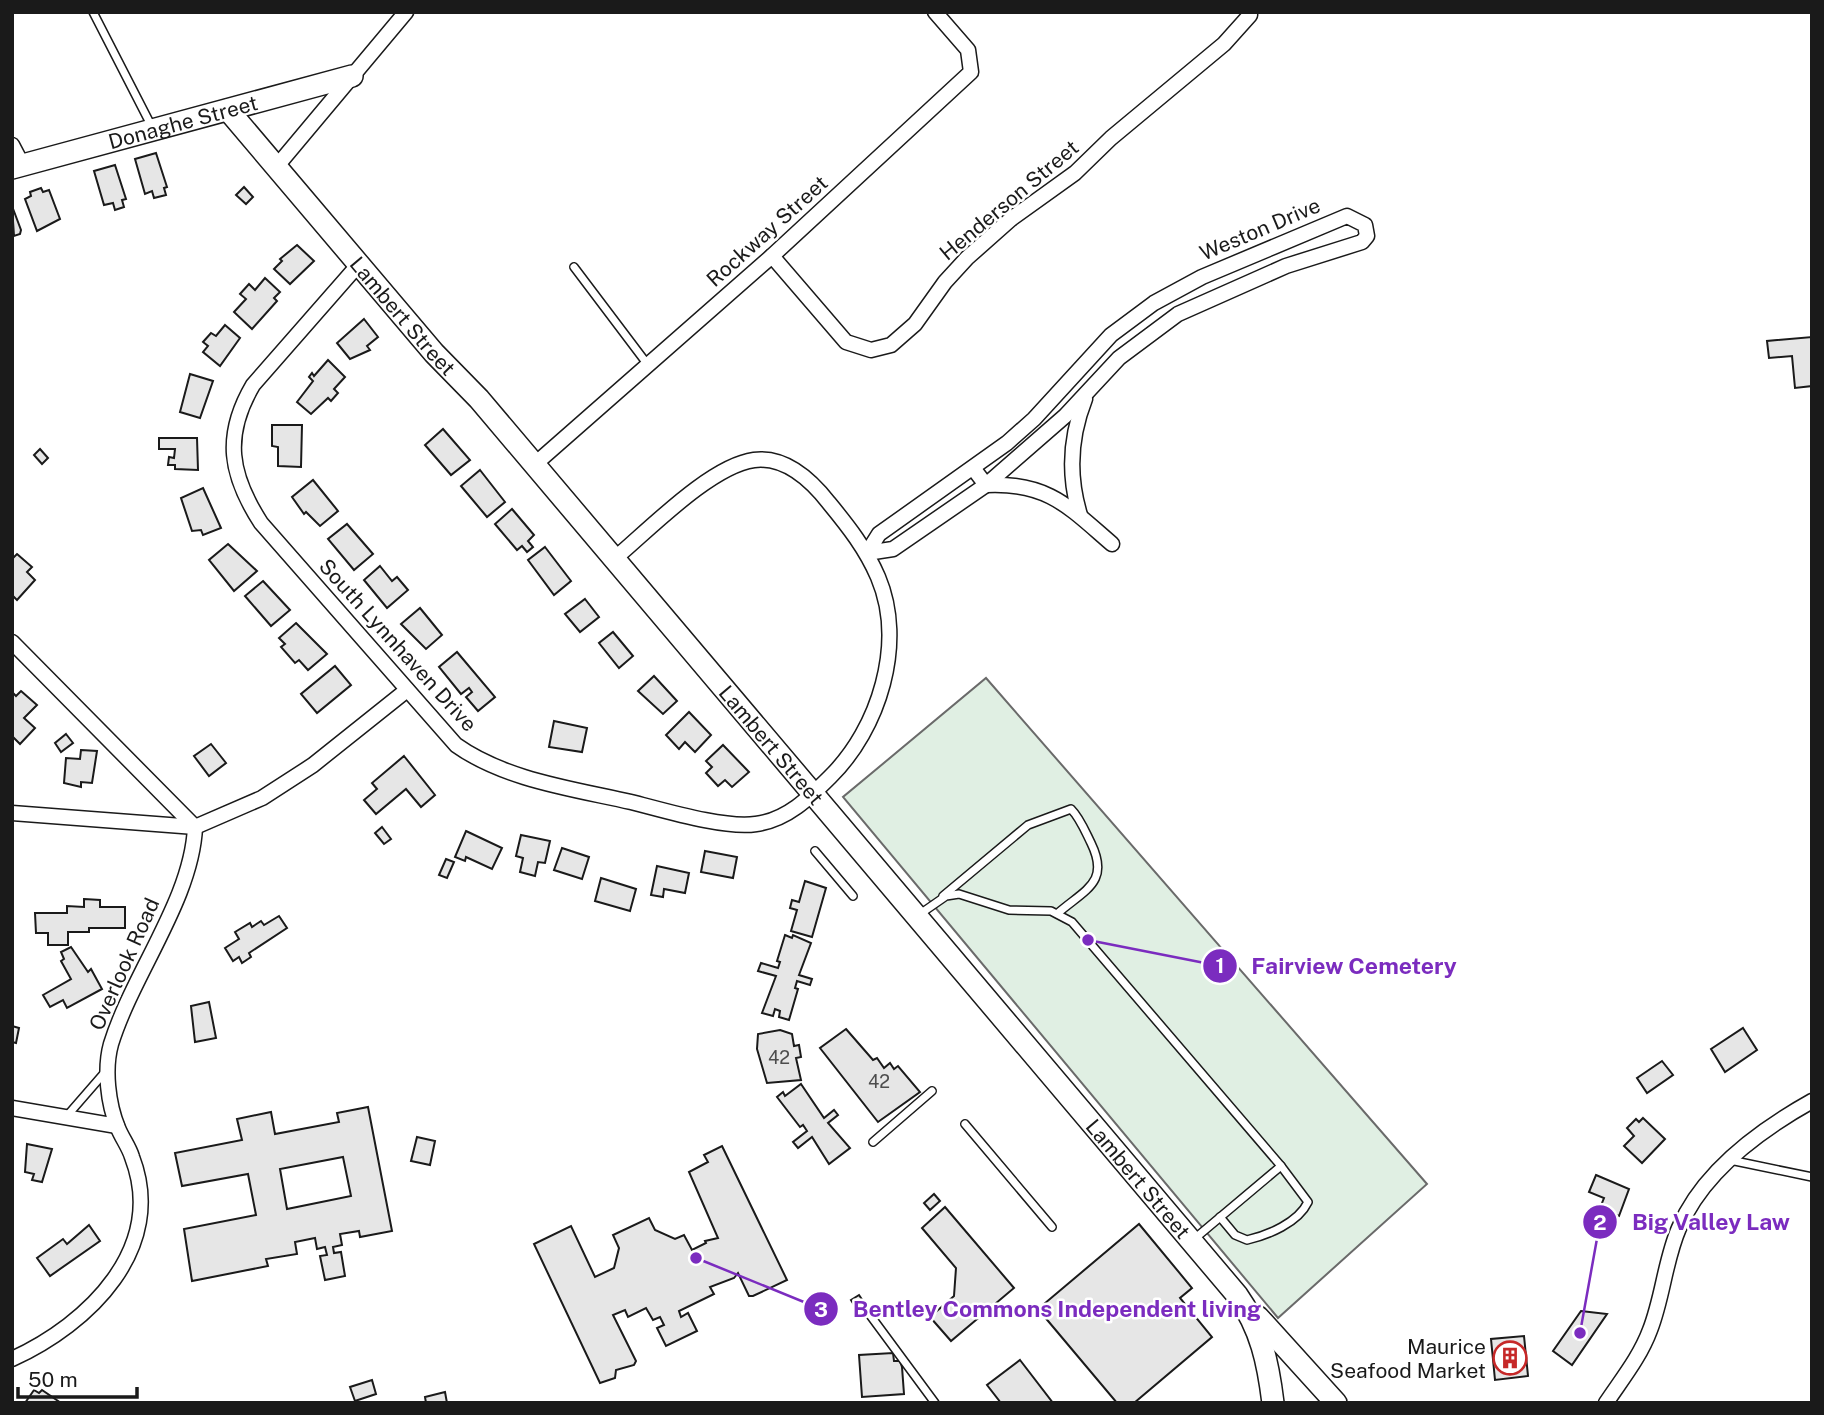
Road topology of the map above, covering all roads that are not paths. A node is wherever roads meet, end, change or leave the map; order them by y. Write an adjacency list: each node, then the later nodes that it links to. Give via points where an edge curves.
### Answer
1 (93, 12): 7 (lane)
2 (406, 12): 5 (street)
3 (935, 12): 11 (street, Rockway Street, via 968,50 971,72)
4 (1250, 15): 11 (street, Henderson Street, via 1224,44 1069,178 967,258 915,324 891,345 871,350 846,342)
5 (352, 76): 6 (street, Donaghe Street); 9 (street)
6 (228, 110): 7 (street, Donaghe Street); 9 (street, Lambert Street)
7 (153, 129): 10 (street, Donaghe Street)
8 (12, 145): 10 (street)
9 (277, 166): 12 (street, Lambert Street)
10 (18, 167)
11 (772, 256): 14 (street, Rockway Street)
12 (359, 264): 16 (street, Lambert Street); 24 (street, South Lynnhaven Drive, via 253,385 236,422 233,453 243,494 261,523)
13 (574, 267): 14 (lane)
14 (648, 365): 16 (street, Rockway Street)
15 (1088, 391): 17 (street, Weston Drive, via 1134,345 1178,314 1286,266 1356,245 1367,236 1365,225 1347,216 1329,221 1154,303 1111,335 1034,419); 18 (street, Weston Drive); 19 (street, via 1078,415 1071,459)
16 (534, 465): 22 (street, Lambert Street)
17 (973, 468): 18 (street); 21 (street, Weston Drive, via 879,534)
18 (986, 485): 19 (street, via 1044,493 1062,500); 21 (street, Weston Drive, via 893,549)
19 (1080, 517): 20 (street)
20 (1112, 544)
21 (867, 553): 22 (street, South Lynnhaven Drive, via 812,484 790,468 758,460 722,470); 25 (street, South Lynnhaven Drive, via 880,580 888,616 883,682 856,747)
22 (613, 560): 25 (street, Lambert Street)
23 (12, 642): 27 (street)
24 (407, 690): 25 (street, South Lynnhaven Drive, via 458,747 545,782 714,821 752,825 788,813); 27 (street, via 313,765 262,798)
25 (813, 795): 32 (street, Lambert Street)
26 (12, 813): 27 (street)
27 (195, 827): 33 (street, Overlook Road, via 186,878 128,996 110,1047)
28 (815, 852): 29 (lane)
29 (853, 895)
30 (942, 898): 31 (lane, via 959,894 1009,910); 31 (lane, via 1028,825 1071,809 1100,862 1093,883); 32 (lane)
31 (1058, 913): 42 (lane, via 1072,922)
32 (916, 917): 46 (street, Lambert Street)
33 (107, 1071): 37 (lane); 39 (street, Overlook Road)
34 (932, 1091): 40 (lane)
35 (1812, 1101): 41 (street)
36 (12, 1108): 37 (street)
37 (66, 1117): 39 (street)
38 (965, 1124): 45 (lane)
39 (117, 1126): 49 (street, Overlook Road, via 141,1187 139,1232 126,1264 75,1321 39,1347)
40 (873, 1142)
41 (1730, 1160): 43 (lane); 53 (street, via 1695,1199 1683,1220 1651,1329)
42 (1280, 1166): 44 (lane); 44 (lane, via 1305,1195 1308,1202 1303,1212 1261,1237 1247,1240 1235,1235)
43 (1812, 1177)
44 (1220, 1217): 46 (lane)
45 (1052, 1227)
46 (1192, 1241): 47 (street, Lambert Street)
47 (1237, 1294): 51 (street, Lambert Street, via 1264,1346); 52 (street)
48 (870, 1315): 50 (lane)
49 (12, 1359)
50 (935, 1403)
51 (1273, 1403)
52 (1336, 1403)
53 (1606, 1403)

